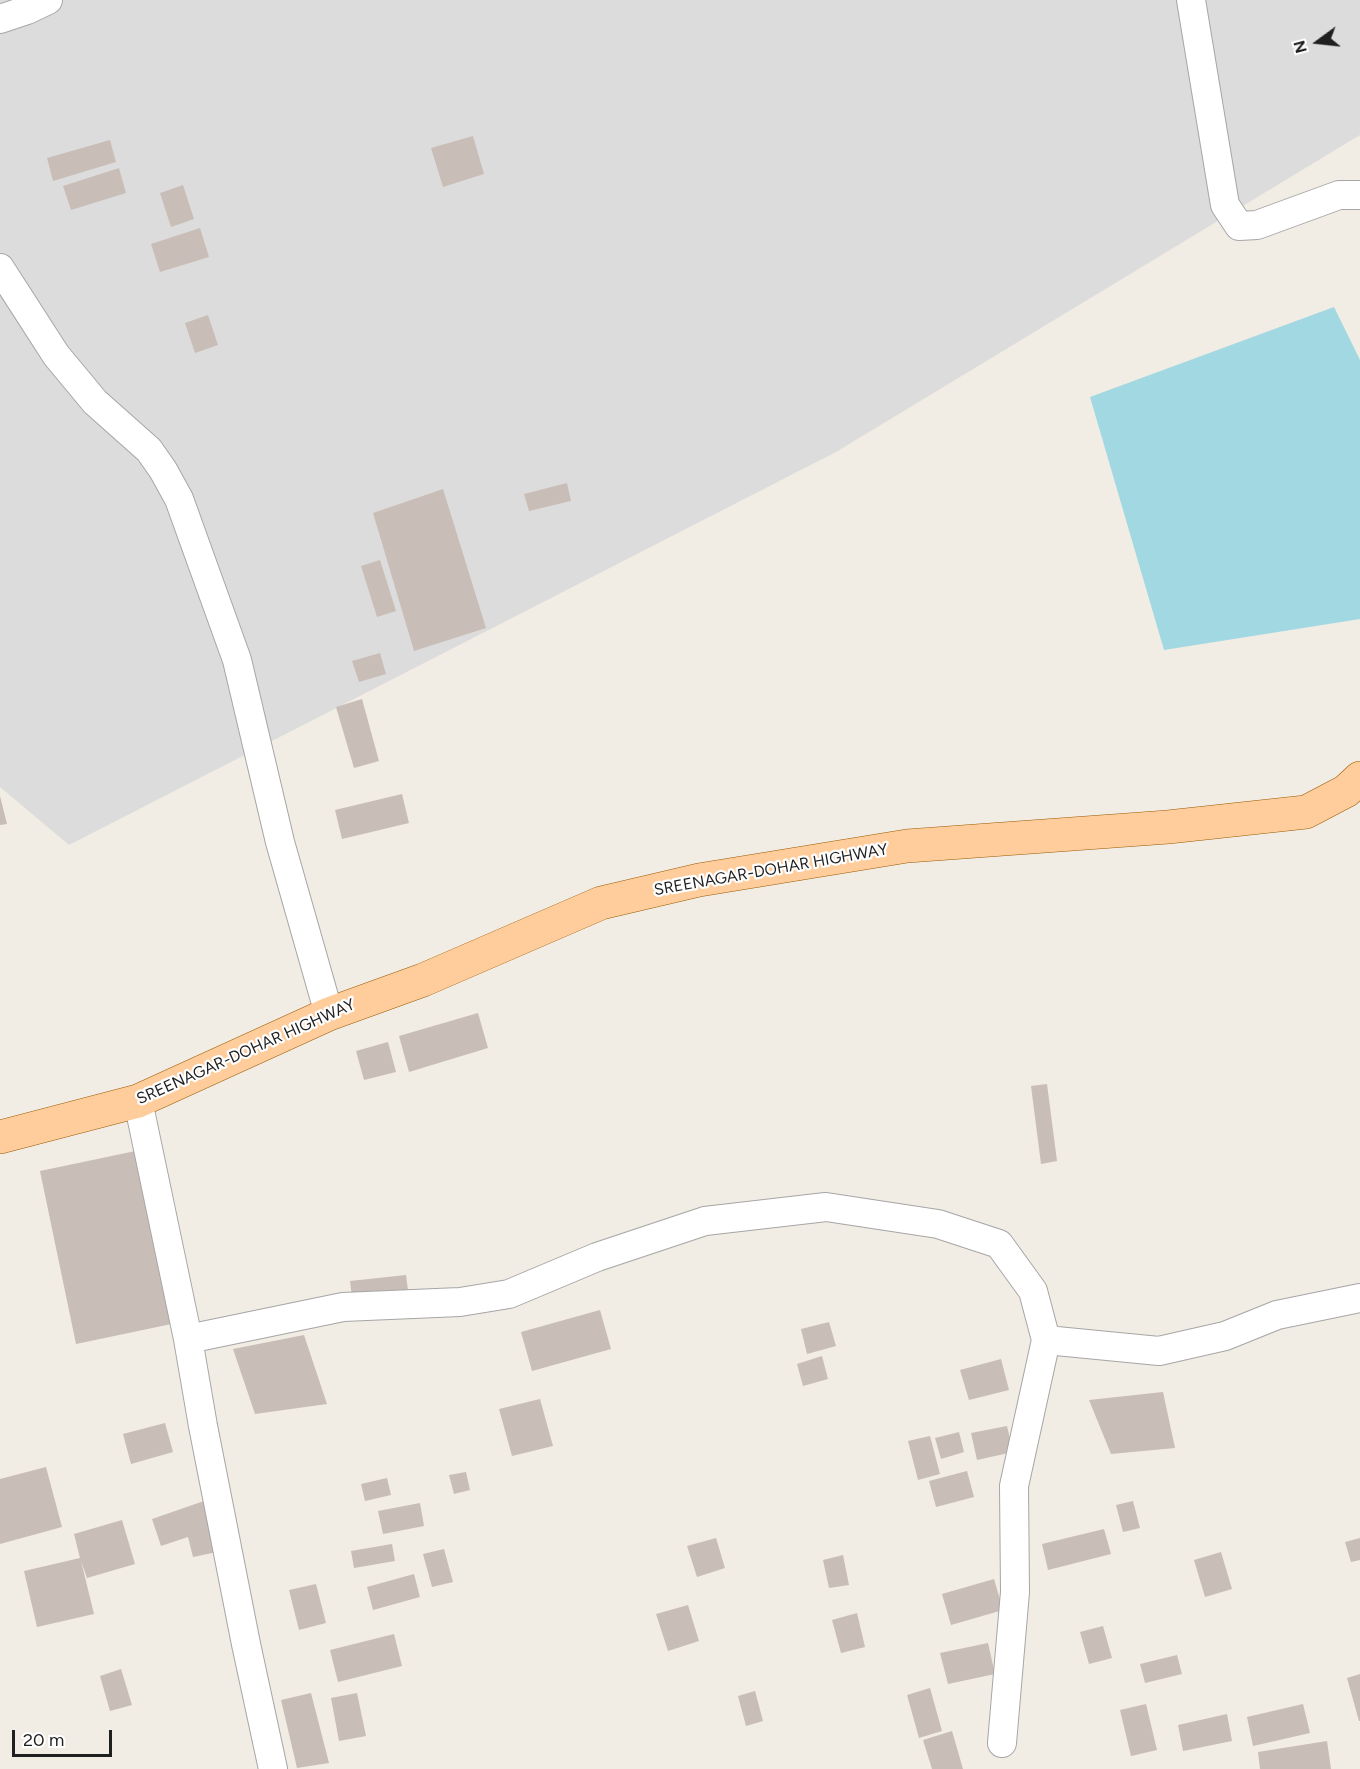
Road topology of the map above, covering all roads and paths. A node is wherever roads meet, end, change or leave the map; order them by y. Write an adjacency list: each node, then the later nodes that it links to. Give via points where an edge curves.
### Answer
1 (48, 0): 3 (street)
2 (1191, 0): 4 (street, via 1225,205 1239,226 1257,225 1339,195)
3 (0, 20)
4 (1360, 195)
5 (0, 268): 7 (street, via 56,355 95,402 149,450 178,499 237,660 280,842)
6 (1360, 778): 7 (main road, SREENAGAR-DOHAR HIGHWAY, via 1346,791 1306,812 1168,827 907,846 699,880 602,903 423,981)
7 (329, 1014): 8 (main road, SREENAGAR-DOHAR HIGHWAY)
8 (138, 1101): 9 (main road, SREENAGAR-DOHAR HIGHWAY); 11 (street)
9 (0, 1137)
10 (1360, 1298): 12 (street, via 1277,1315 1225,1336 1159,1351)
11 (188, 1339): 12 (street, via 343,1307 460,1302 509,1293 597,1257 705,1221 826,1207 938,1224 999,1244 1033,1291); 14 (street)
12 (1046, 1340): 13 (street, via 1014,1486 1015,1592)
13 (1002, 1743)
14 (273, 1769)

